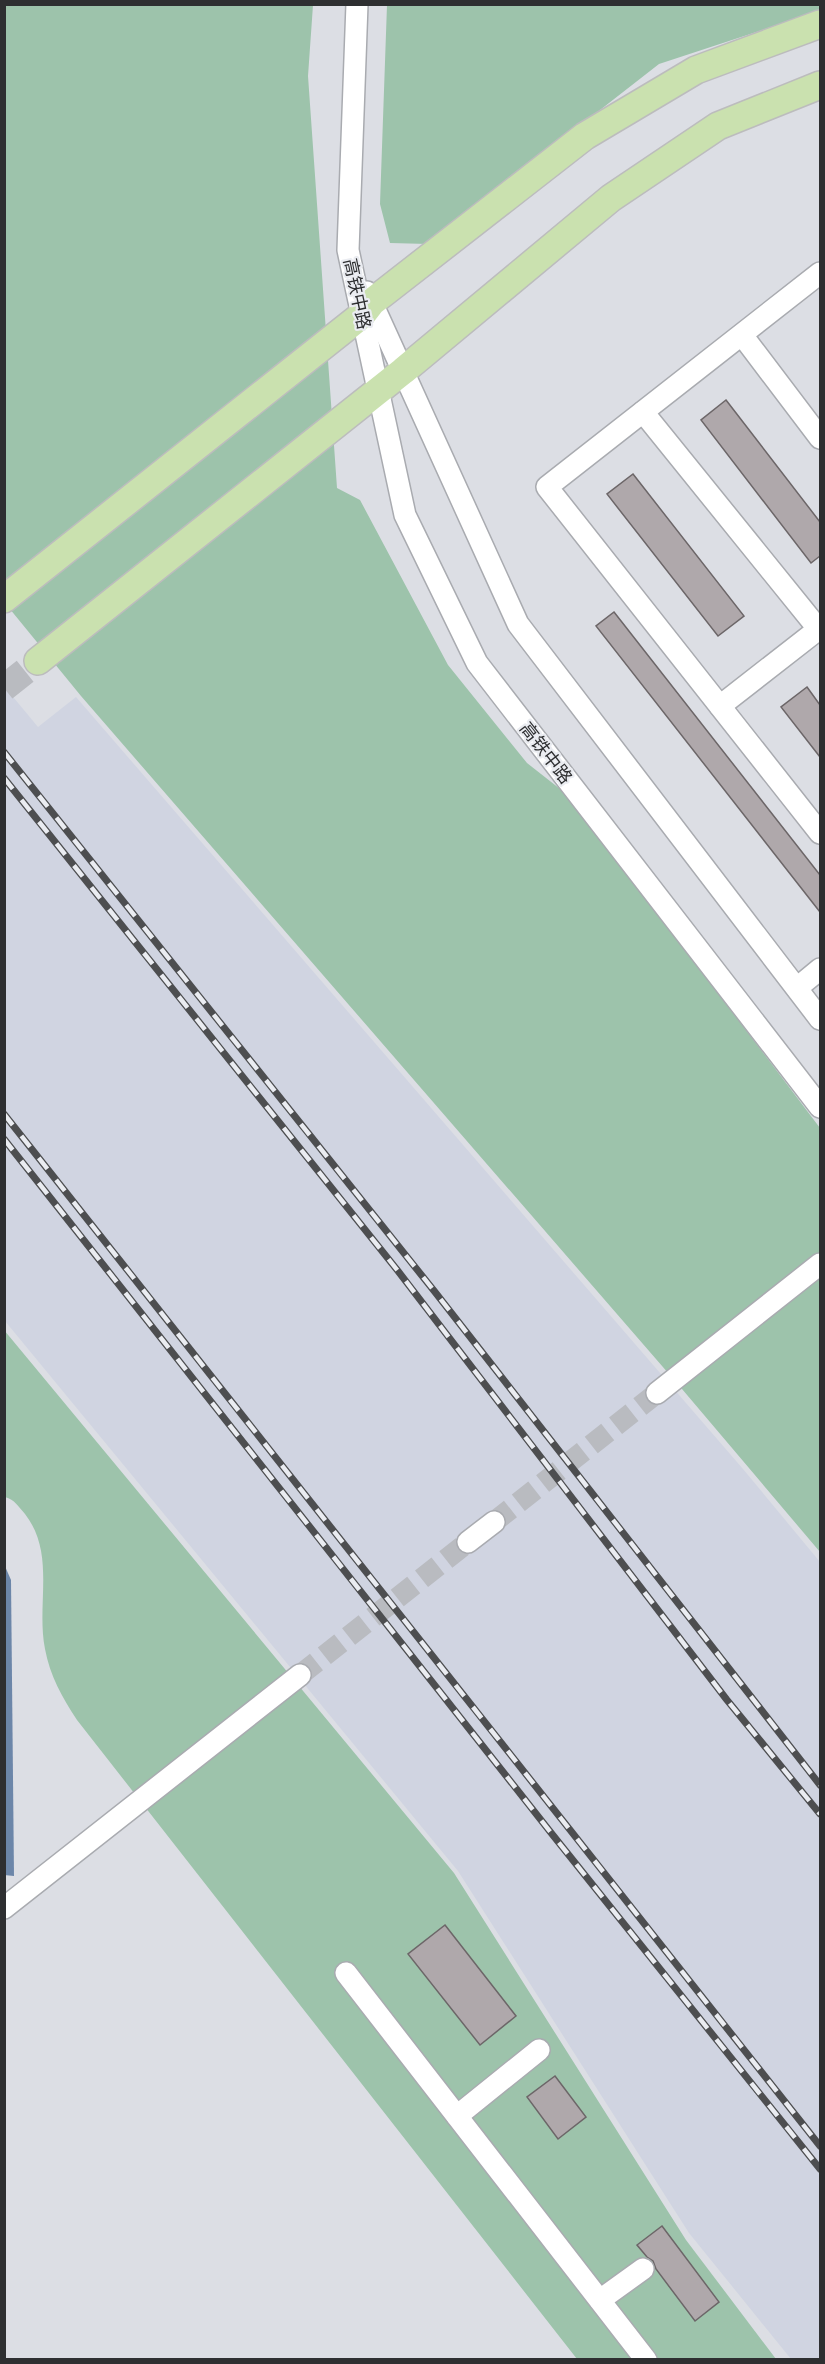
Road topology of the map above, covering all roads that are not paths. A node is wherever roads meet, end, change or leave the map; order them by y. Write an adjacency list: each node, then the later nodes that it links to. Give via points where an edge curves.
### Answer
1 (357, 4): 5 (street, 高铁中路, via 348,250)
2 (820, 24): 5 (main road, via 696,70 585,136)
3 (820, 85): 7 (main road, via 718,126 611,198)
4 (820, 273): 6 (street)
5 (367, 308): 7 (street, 高铁中路); 8 (street, 高铁中路); 11 (main road)
6 (742, 335): 9 (street); 10 (street)
7 (403, 371): 8 (main road); 17 (street, 高铁中路, via 518,624)
8 (378, 391): 13 (main road); 19 (street, 高铁中路, via 405,515 477,663)
9 (643, 412): 12 (street); 14 (street, via 547,487)
10 (820, 438)
11 (4, 599)
12 (820, 629): 14 (street)
13 (38, 661)
14 (720, 706): 15 (street)
15 (820, 833)
16 (820, 969): 17 (street)
17 (797, 988): 18 (street, 高铁中路)
18 (820, 1019)
19 (820, 1107)
20 (820, 1264): 21 (street)
21 (657, 1393)
22 (494, 1522): 23 (street)
23 (468, 1542)
24 (300, 1675): 25 (street)
25 (4, 1908)
26 (346, 1973): 28 (street)
27 (539, 2050): 28 (street)
28 (457, 2116): 30 (street)
29 (643, 2269): 30 (street)
30 (600, 2300): 31 (street)
31 (646, 2360)

